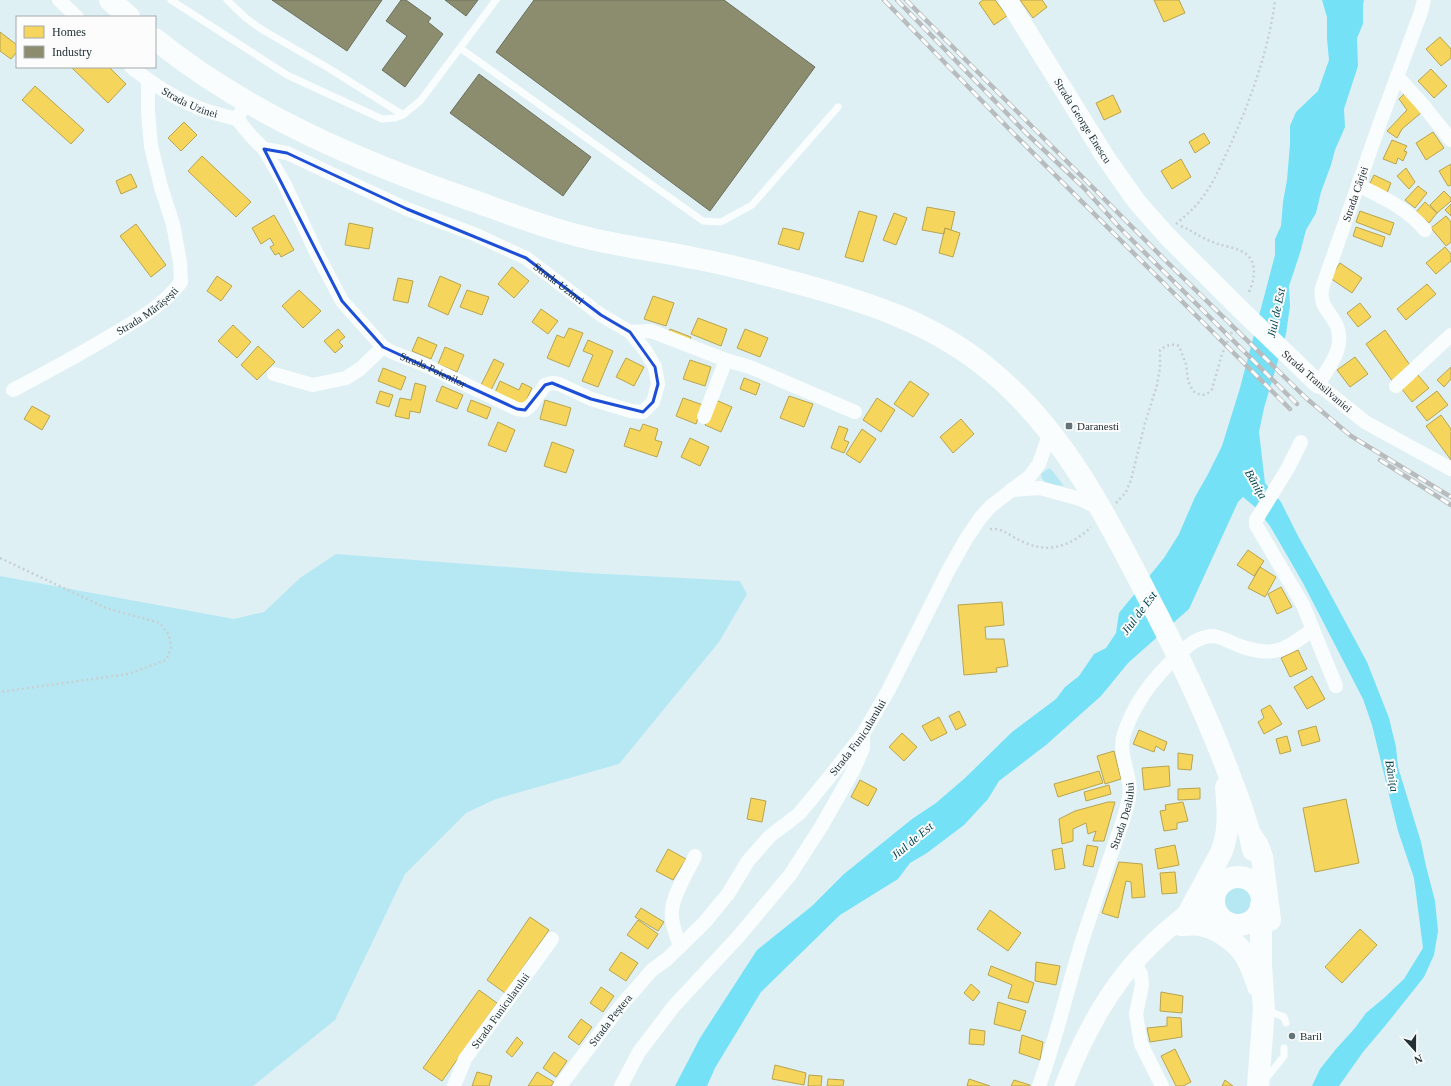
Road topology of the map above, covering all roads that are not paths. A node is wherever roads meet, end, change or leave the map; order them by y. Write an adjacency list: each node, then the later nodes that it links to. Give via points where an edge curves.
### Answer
1 (59, 0): 8 (street)
2 (110, 0): 9 (main road)
3 (171, 0): 17 (lane, via 287,76 382,118)
4 (496, 0): 11 (lane)
5 (1008, 0): 21 (street, Strada George Enescu, via 1106,158 1152,220)
6 (1424, 0): 13 (street, Strada Cârjei)
7 (231, 1): 17 (lane, via 246,18 261,29)
8 (76, 16)
9 (128, 16)
10 (156, 40): 16 (main road)
11 (460, 48): 15 (lane, via 703,221 722,222 752,205); 17 (lane, via 421,100)
12 (132, 68): 14 (street, Strada Uzinei)
13 (1398, 76): 18 (street); 20 (street, Strada Cârjei)
14 (148, 80): 16 (street, Strada Uzinei, via 191,105 214,113); 30 (street, Strada Mărășești, via 151,146 173,224 181,282 154,310)
15 (838, 107)
16 (242, 111): 19 (street, Strada Poienilor, via 251,136); 33 (main road, via 433,187 542,225 595,240 739,268 861,301 907,319 938,334 990,369 1017,394)
17 (404, 115)
18 (1451, 140)
19 (264, 149): 23 (street, Strada Uzinei, via 287,153 407,209 474,234 526,258 601,315); 25 (street, Strada Poienilor, via 284,183 342,301)
20 (1358, 185): 22 (street, via 1390,201); 28 (street, Strada Cârjei, via 1322,288 1322,302 1335,321 1340,339 1335,357)
21 (1171, 230): 28 (street, Strada Transilvaniei, via 1240,310)
22 (1425, 230)
23 (630, 332): 25 (street, Strada Poienilor, via 655,366 658,384 653,402 643,412 591,399 552,383 545,385 525,410 518,410); 26 (street, via 651,331)
24 (1451, 335): 29 (street)
25 (383, 347): 27 (street, via 360,369 346,378 313,385)
26 (726, 360): 31 (street, via 750,367); 32 (street)
27 (274, 374)
28 (1318, 384): 35 (street, Strada Transilvaniei, via 1365,422)
29 (1396, 386)
30 (13, 390)
31 (855, 412)
32 (704, 418)
33 (1050, 432): 36 (street, Strada Funicularului, via 1039,464 1030,476); 37 (main road)
34 (1301, 442): 38 (street, via 1259,514 1256,525 1288,578)
35 (1451, 469)
36 (1011, 490): 37 (street, via 1040,488 1080,499); 40 (street, Strada Funicularului, via 991,506 972,530)
37 (1099, 508): 41 (main road, via 1133,567 1190,680)
38 (1314, 629): 39 (street); 61 (street, Strada Dealului, via 1290,646 1273,652 1256,651 1214,636 1196,640 1164,668 1139,701 1123,736 1129,796)
39 (1336, 686)
40 (863, 734): 50 (street, Strada Funicularului, via 799,814 770,836 748,862 728,894); 60 (street, via 863,748 853,771 790,875 670,1012 639,1052)
41 (1222, 754): 42 (main road); 47 (main road, via 1228,807 1227,834 1222,853)
42 (1234, 788): 43 (main road); 45 (main road, via 1235,830 1231,854)
43 (1249, 832): 46 (main road); 54 (main road, via 1262,857 1269,905 1272,972)
44 (694, 856): 50 (street, via 671,911)
45 (1218, 887): 46 (main road, via 1234,877 1242,877 1255,884); 47 (street); 48 (main road, via 1214,903 1218,914)
46 (1260, 898): 48 (main road, via 1259,912 1249,922); 53 (main road)
47 (1179, 922): 48 (street, via 1205,917); 52 (street); 54 (main road, via 1214,930 1242,951 1252,968)
48 (1228, 922): 53 (main road, via 1252,941)
49 (552, 939): 58 (street, Strada Funicularului, via 465,1058)
50 (680, 946): 51 (street, Strada Funicularului)
51 (667, 959): 59 (street, Strada Peștera, via 652,970 618,1009)
52 (1134, 962): 57 (street, via 1141,974 1142,986 1136,1014 1141,1044); 62 (street, via 1105,1002 1088,1032)
53 (1262, 966): 54 (main road)
54 (1264, 1003): 55 (lane, via 1284,1016); 63 (main road)
55 (1286, 1023)
56 (1284, 1048): 63 (lane, via 1284,1056)
57 (1159, 1085)
58 (454, 1086)
59 (560, 1086)
60 (621, 1086)
61 (1039, 1086)
62 (1064, 1086)
63 (1259, 1086)

